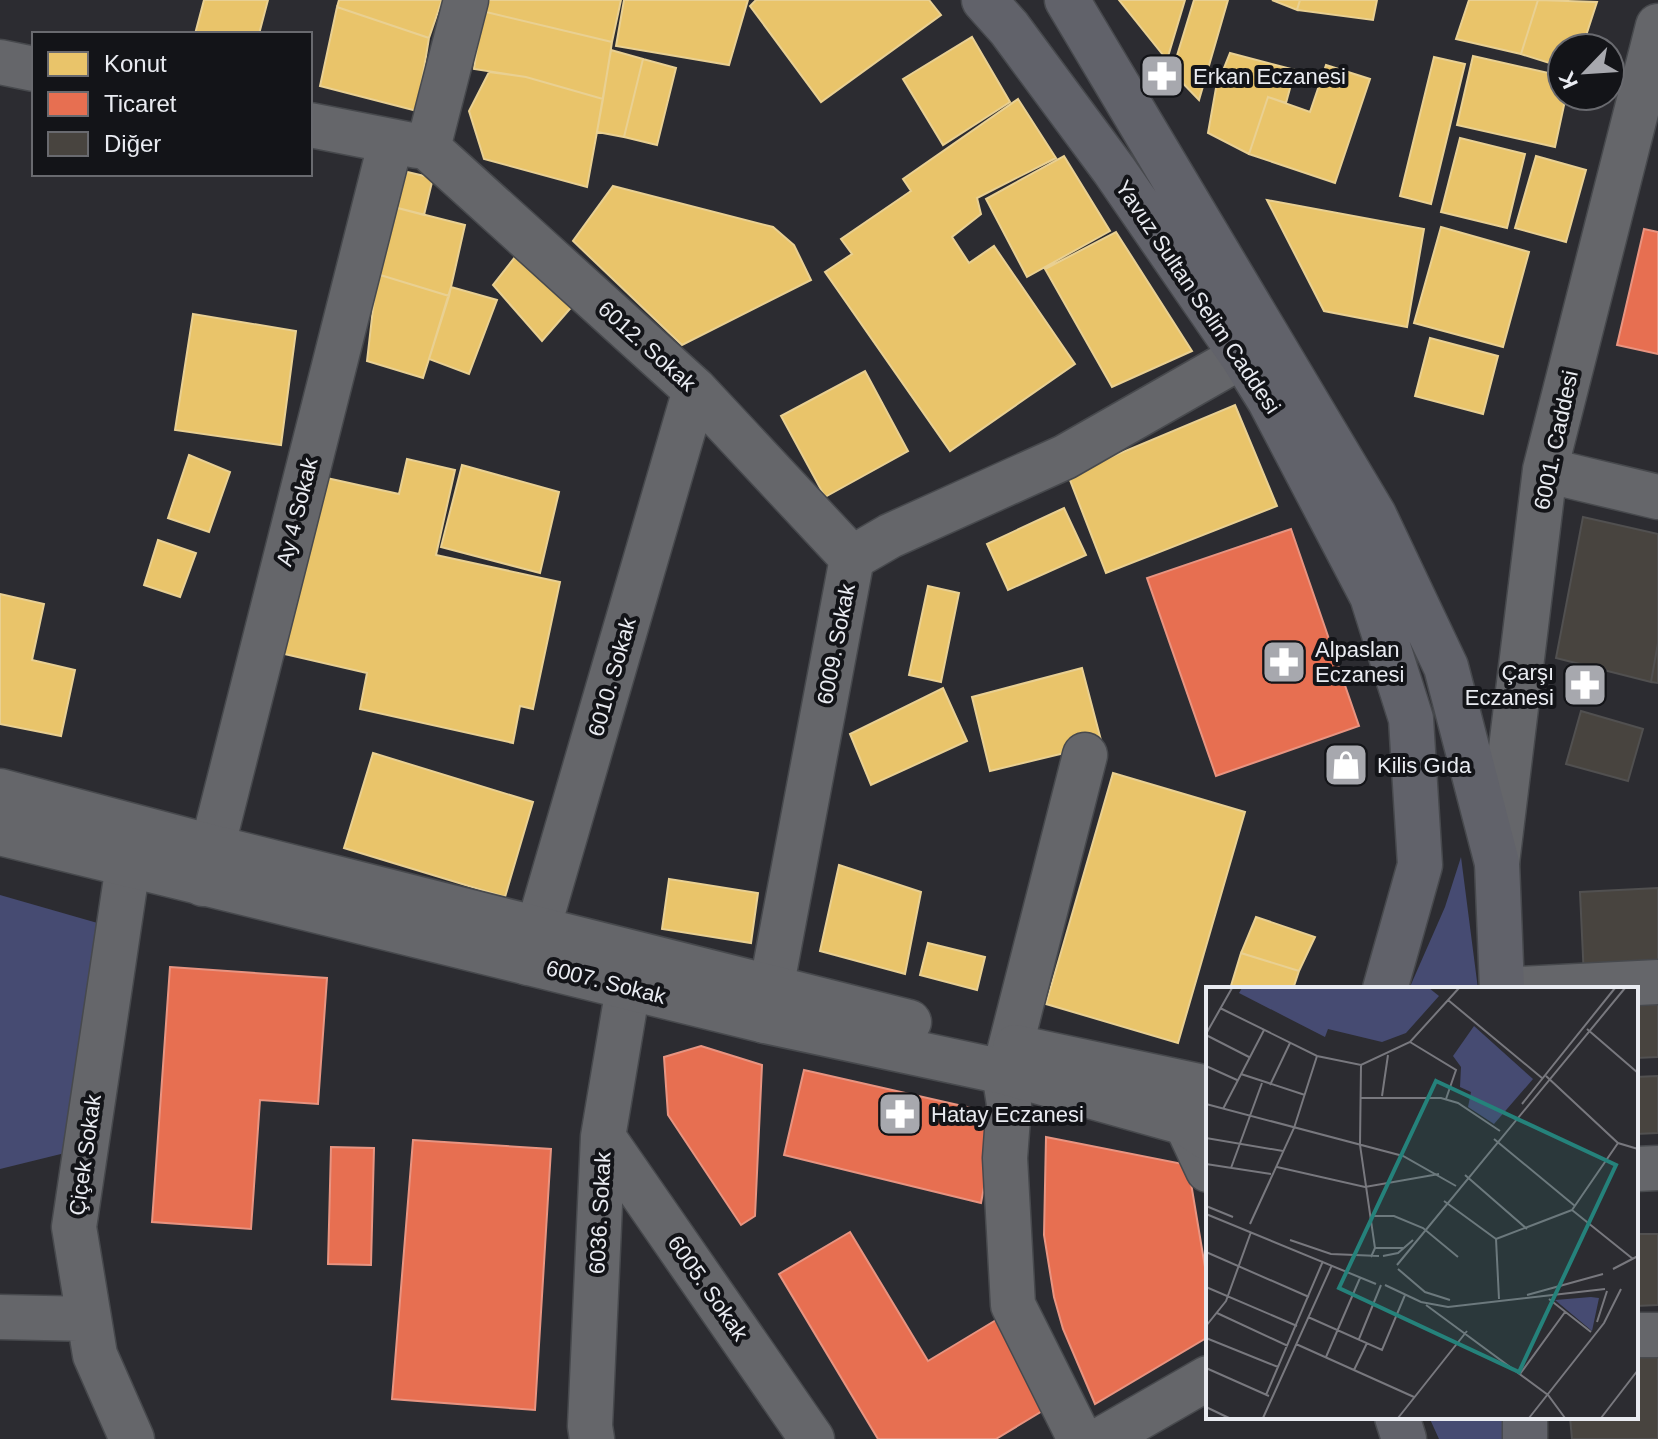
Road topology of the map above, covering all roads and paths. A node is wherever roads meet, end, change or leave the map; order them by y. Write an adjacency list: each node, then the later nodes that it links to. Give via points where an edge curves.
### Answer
1 (466, 0): 8 (street, Ay 4 Sokak)
2 (984, 0): 9 (main road, Yavuz Sultan Selim Caddesi, via 1114,170)
3 (1083, 10): 17 (main road, Yavuz Sultan Selim Caddesi, via 1374,515 1446,667)
4 (1658, 26): 11 (street, 6001. Caddesi)
5 (0, 62): 6 (street)
6 (32, 69)
7 (312, 125): 8 (street)
8 (409, 144): 10 (street, 6012. Sokak); 19 (street, Ay 4 Sokak)
9 (1242, 356): 13 (street, 6009. Sokak, via 1065,457); 22 (main road, Yavuz Sultan Selim Caddesi, via 1372,596 1411,719 1420,865)
10 (695, 390): 13 (street, 6012. Sokak); 20 (street, 6010. Sokak)
11 (1545, 470): 12 (street); 17 (street, 6001. Caddesi)
12 (1658, 497)
13 (852, 558): 26 (street, 6009. Sokak)
14 (1085, 755): 27 (street)
15 (0, 791): 19 (street, 6007. Sokak)
16 (0, 833): 18 (street, 6007. Sokak)
17 (1497, 863): 23 (main road, Yavuz Sultan Selim Caddesi)
18 (128, 865): 19 (street, 6007. Sokak); 34 (street, Çiçek Sokak, via 74,1227)
19 (208, 865): 20 (street, 6007. Sokak)
20 (533, 946): 25 (street, 6007. Sokak); 26 (street, 6007. Sokak)
21 (1658, 982): 24 (street)
22 (1386, 987)
23 (1502, 987)
24 (1558, 987)
25 (628, 988): 26 (street, 6007. Sokak); 29 (street, 6036. Sokak)
26 (768, 1005): 27 (street, 6007. Sokak)
27 (1007, 1059): 28 (street, 6007. Sokak); 40 (street, via 1005,1158 1013,1305)
28 (1201, 1116): 30 (street)
29 (603, 1137): 38 (street, 6036. Sokak); 39 (street, 6005. Sokak)
30 (1206, 1155)
31 (1658, 1168): 32 (street)
32 (1638, 1169)
33 (0, 1317): 34 (street)
34 (89, 1319): 37 (street, Çiçek Sokak, via 95,1355)
35 (1206, 1379): 41 (street)
36 (1398, 1419): 42 (main road)
37 (132, 1439)
38 (592, 1439)
39 (812, 1439)
40 (1080, 1439)
41 (1102, 1439)
42 (1404, 1439)

